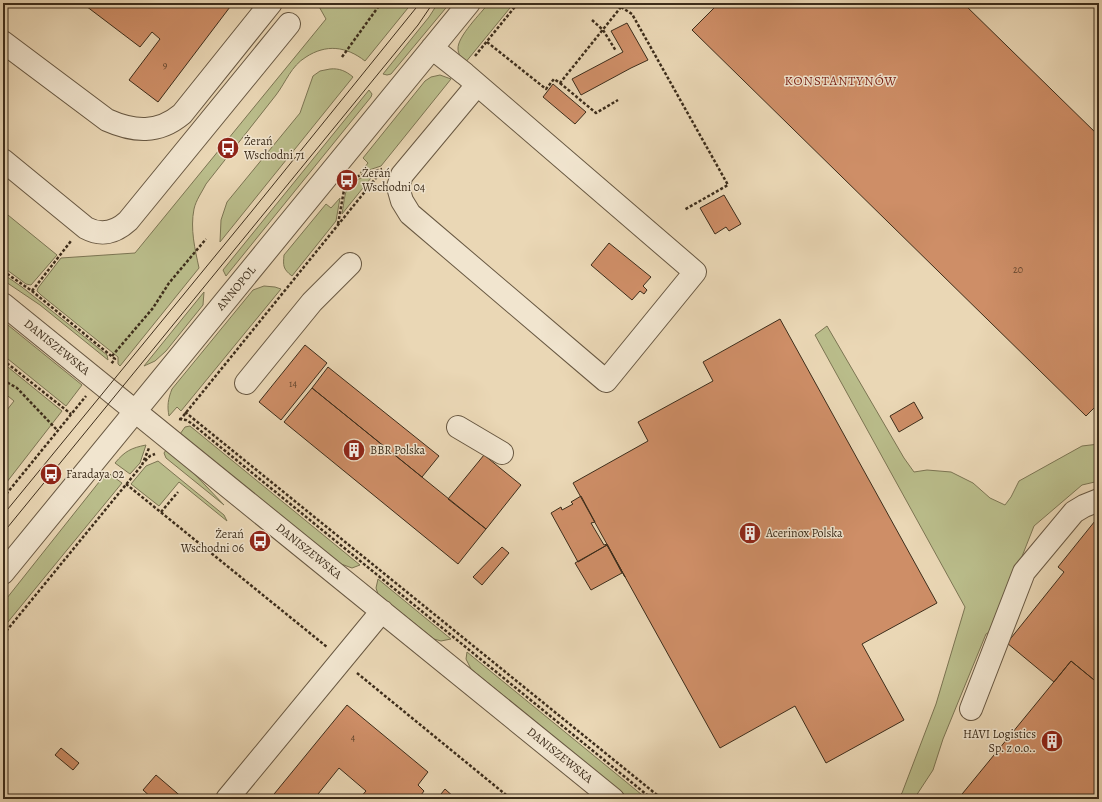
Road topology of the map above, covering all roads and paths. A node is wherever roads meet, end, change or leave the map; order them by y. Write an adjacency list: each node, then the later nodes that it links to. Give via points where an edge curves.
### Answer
1 (271, 3): 10 (street, via 182,114 168,124 149,129 121,126 107,120)
2 (381, 3): 14 (path)
3 (469, 3): 12 (street, ANNOPOL)
4 (518, 3): 11 (path)
5 (615, 3): 6 (path)
6 (621, 7): 9 (path); 21 (path, via 632,14 728,185)
7 (592, 20): 9 (path)
8 (289, 24): 23 (street, via 128,221 116,230 102,233)
9 (603, 30): 13 (path); 16 (path)
10 (3, 42)
11 (487, 42): 15 (path); 16 (path, via 546,89 554,79)
12 (432, 48): 15 (street); 35 (street, ANNOPOL)
13 (616, 51)
14 (342, 57)
15 (469, 78): 15 (street, via 695,272 606,381 410,214 402,201 398,187 402,174)
16 (560, 84): 17 (path, via 596,113)
17 (618, 100)
18 (3, 160): 23 (street)
19 (348, 182): 22 (path, via 351,178 384,168)
20 (345, 185): 22 (path)
21 (684, 210)
22 (338, 225): 36 (path)
23 (83, 226): 27 (path)
24 (206, 239): 29 (path)
25 (350, 264): 33 (street, via 312,302)
26 (3, 271): 27 (path)
27 (32, 291): 29 (path)
28 (3, 304): 35 (street, DANISZEWSKA)
29 (112, 356): 31 (path, via 115,359)
30 (3, 360): 37 (path)
31 (111, 364)
32 (3, 380): 42 (path, via 17,388)
33 (246, 383)
34 (88, 393): 37 (path)
35 (135, 410): 52 (street, ANNOPOL); 53 (street, DANISZEWSKA)
36 (185, 412): 38 (path); 61 (path)
37 (71, 414): 42 (path)
38 (180, 419): 39 (path); 40 (path); 60 (path, via 190,423)
39 (174, 420)
40 (178, 424)
41 (458, 427): 45 (street)
42 (58, 431): 49 (path)
43 (152, 444): 46 (path)
44 (158, 451): 46 (path)
45 (502, 453)
46 (142, 465): 47 (path)
47 (126, 484): 51 (path); 54 (path)
48 (178, 492): 51 (path)
49 (3, 498)
50 (1099, 500): 56 (street, via 1074,512 1024,572)
51 (161, 512): 55 (path)
52 (3, 573)
53 (382, 610): 55 (street); 57 (street, DANISZEWSKA)
54 (3, 635)
55 (341, 660): 58 (street); 59 (path)
56 (971, 709)
57 (606, 797)
58 (227, 799)
59 (510, 799)
60 (652, 799)
61 (662, 799)

